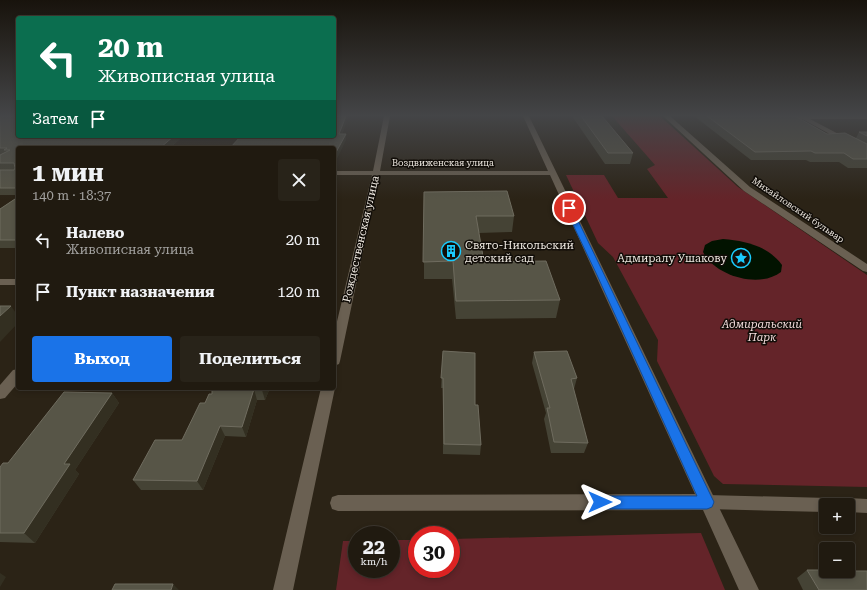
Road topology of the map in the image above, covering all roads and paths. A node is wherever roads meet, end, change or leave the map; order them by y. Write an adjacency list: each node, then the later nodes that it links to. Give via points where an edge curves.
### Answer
1 (382, 144): 7 (street, Рождественская улица)
2 (539, 144): 8 (street)
3 (697, 144): 9 (street, Михайловский бульвар, via 747,189)
4 (851, 144): 5 (street)
5 (867, 152)
6 (336, 173): 7 (street, Воздвиженская улица)
7 (376, 173): 8 (street, Воздвиженская улица); 12 (street, Рождественская улица)
8 (552, 173): 16 (street)
9 (867, 269)
10 (0, 282): 11 (street)
11 (16, 282)
12 (336, 352)
13 (16, 376): 15 (street)
14 (328, 390): 21 (street)
15 (0, 394)
16 (707, 502): 17 (street); 18 (lane); 22 (street)
17 (338, 503)
18 (819, 505)
19 (855, 505): 20 (lane)
20 (867, 506)
21 (284, 590)
22 (749, 590)

